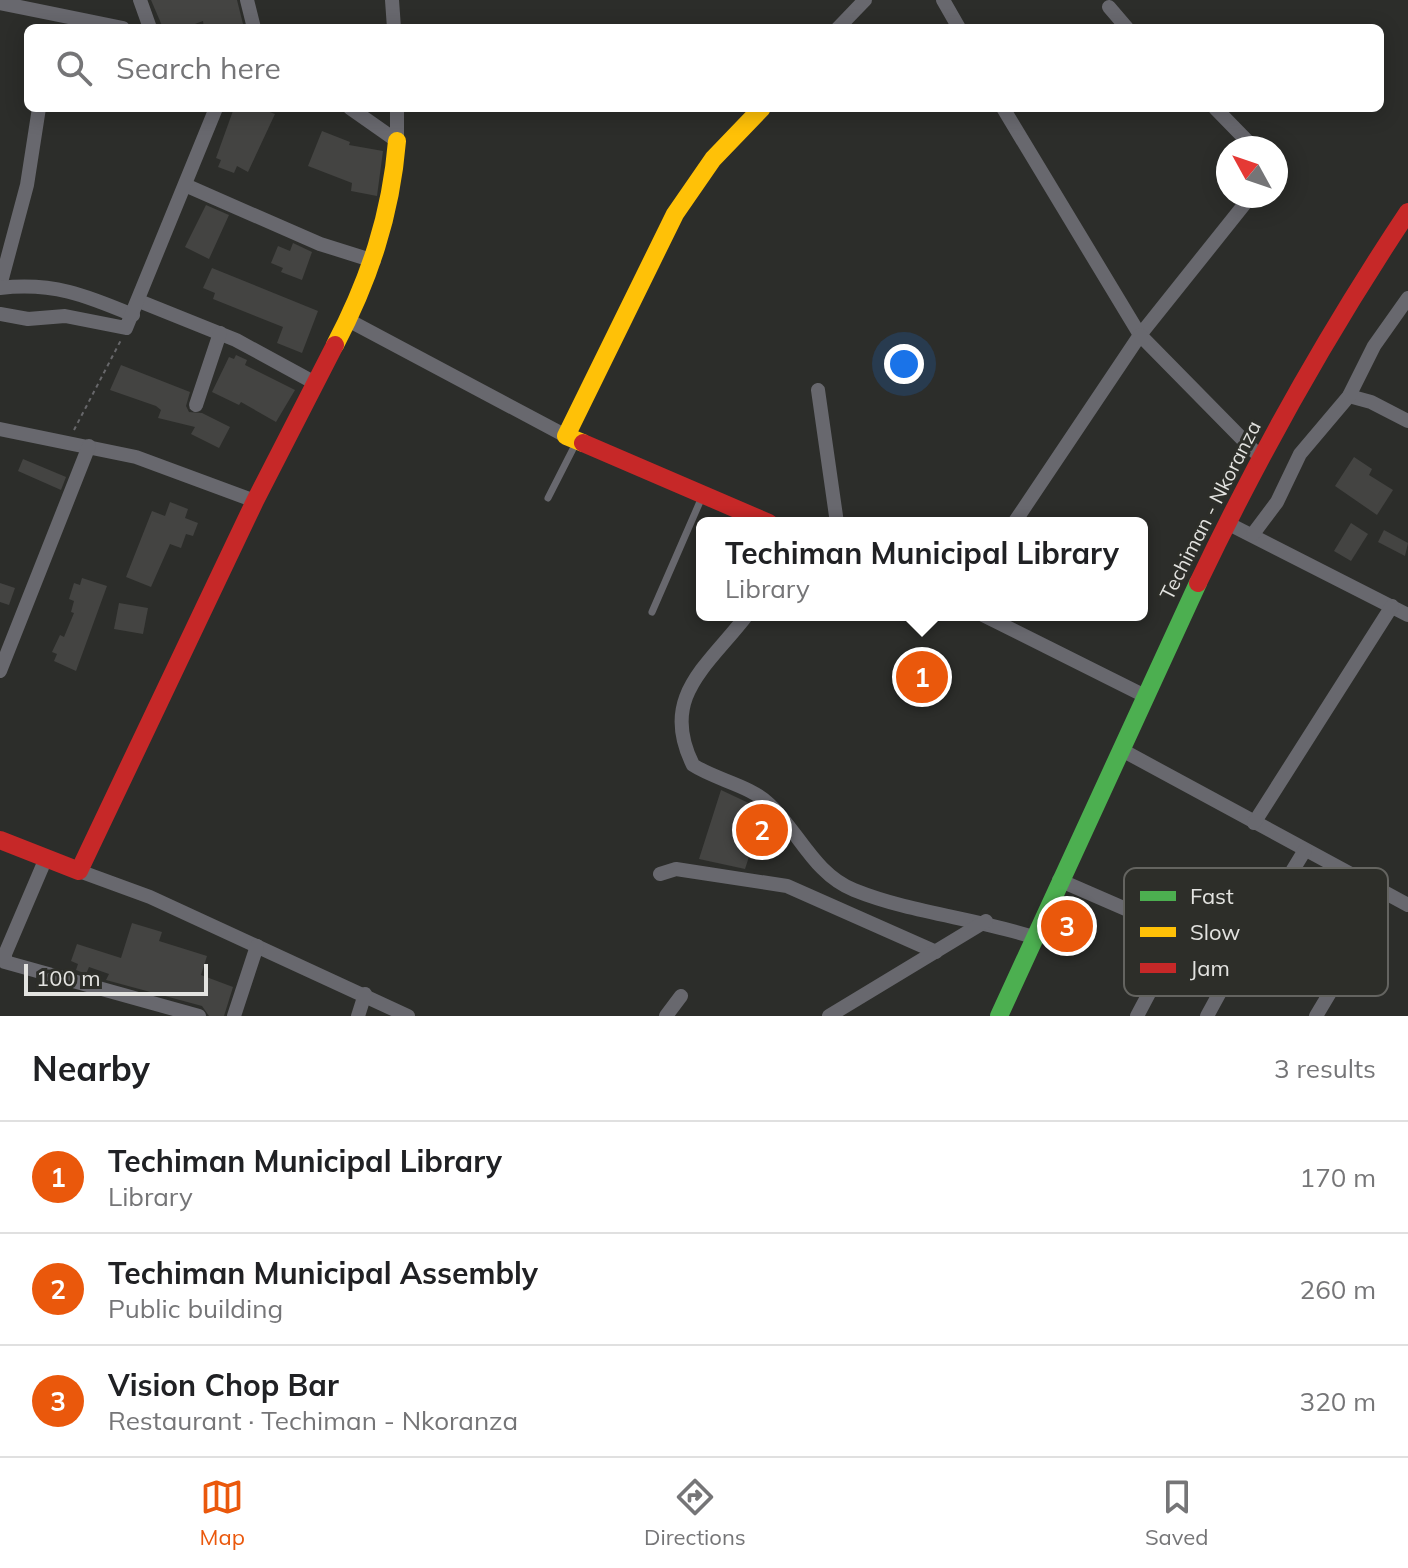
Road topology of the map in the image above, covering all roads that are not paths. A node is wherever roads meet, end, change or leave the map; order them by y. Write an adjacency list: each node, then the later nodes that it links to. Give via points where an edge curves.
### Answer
1 (140, 0): 9 (street)
2 (247, 0): 10 (street)
3 (392, 0): 11 (street)
4 (865, 0): 12 (street)
5 (943, 0): 13 (street)
6 (0, 3): 8 (street)
7 (1109, 7): 14 (street)
8 (103, 24)
9 (149, 24)
10 (253, 24)
11 (394, 24)
12 (842, 24)
13 (957, 24)
14 (1124, 24)
15 (38, 112): 28 (street, via 27,185)
16 (214, 112): 24 (street)
17 (356, 112): 23 (street)
18 (397, 112): 23 (street)
19 (758, 112): 41 (street, via 713,159 675,214)
20 (1005, 112): 34 (street)
21 (1219, 112): 22 (street)
22 (1242, 136)
23 (397, 141): 27 (street, via 393,189)
24 (185, 185): 27 (street, via 320,244); 31 (street)
25 (1241, 208): 34 (street)
26 (1408, 212): 43 (street, Techiman - Nkoranza)
27 (374, 261): 32 (street)
28 (0, 287): 31 (street, via 28,284 72,290)
29 (1408, 298): 37 (street, via 1374,346)
30 (0, 314): 31 (street, via 28,319)
31 (133, 315): 33 (street)
32 (348, 320): 35 (street); 41 (street)
33 (220, 333): 35 (street); 38 (street)
34 (1140, 335): 43 (street); 49 (street)
35 (315, 383): 46 (street)
36 (818, 390): 48 (street)
37 (1349, 396): 39 (street); 51 (street, via 1300,454 1277,502)
38 (196, 405)
39 (1408, 421)
40 (0, 429): 42 (street)
41 (572, 438): 44 (street); 45 (lane)
42 (89, 446): 46 (street, via 161,465); 57 (street)
43 (1259, 456): 50 (street, Techiman - Nkoranza)
44 (703, 495): 47 (street); 53 (lane)
45 (548, 498)
46 (255, 501): 66 (street)
47 (755, 517)
48 (836, 517)
49 (1018, 517)
50 (1227, 523): 51 (street); 58 (street, Techiman - Nkoranza)
51 (1253, 534): 52 (street)
52 (1392, 606): 54 (street); 60 (street)
53 (652, 612)
54 (1408, 615)
55 (743, 621): 72 (street, via 682,702 679,729 693,765 758,795 812,859 845,885)
56 (995, 621): 58 (street)
57 (0, 671)
58 (1143, 695): 59 (street, Techiman - Nkoranza)
59 (1120, 749): 60 (street); 68 (street, Techiman - Nkoranza)
60 (1254, 823): 62 (street)
61 (0, 840): 63 (street)
62 (1305, 850): 64 (street); 65 (street)
63 (46, 858): 66 (street); 81 (street, via 5,962)
64 (1294, 868)
65 (1339, 868)
66 (79, 871): 74 (street)
67 (660, 874): 75 (street, via 676,869 787,886)
68 (1059, 880): 71 (street); 73 (street, Techiman - Nkoranza)
69 (1388, 894): 70 (street)
70 (1408, 905)
71 (1124, 908)
72 (986, 921): 73 (street); 75 (street)
73 (1033, 937): 87 (street, Techiman - Nkoranza)
74 (257, 946): 76 (street); 82 (street)
75 (936, 952): 86 (street)
76 (365, 994): 83 (street); 84 (street)
77 (681, 996): 85 (street)
78 (1148, 996): 88 (street)
79 (1218, 996): 89 (street)
80 (1328, 996): 90 (street)
81 (199, 1016)
82 (234, 1016)
83 (358, 1016)
84 (408, 1016)
85 (666, 1016)
86 (829, 1016)
87 (1000, 1016)
88 (1137, 1016)
89 (1207, 1016)
90 (1316, 1016)

